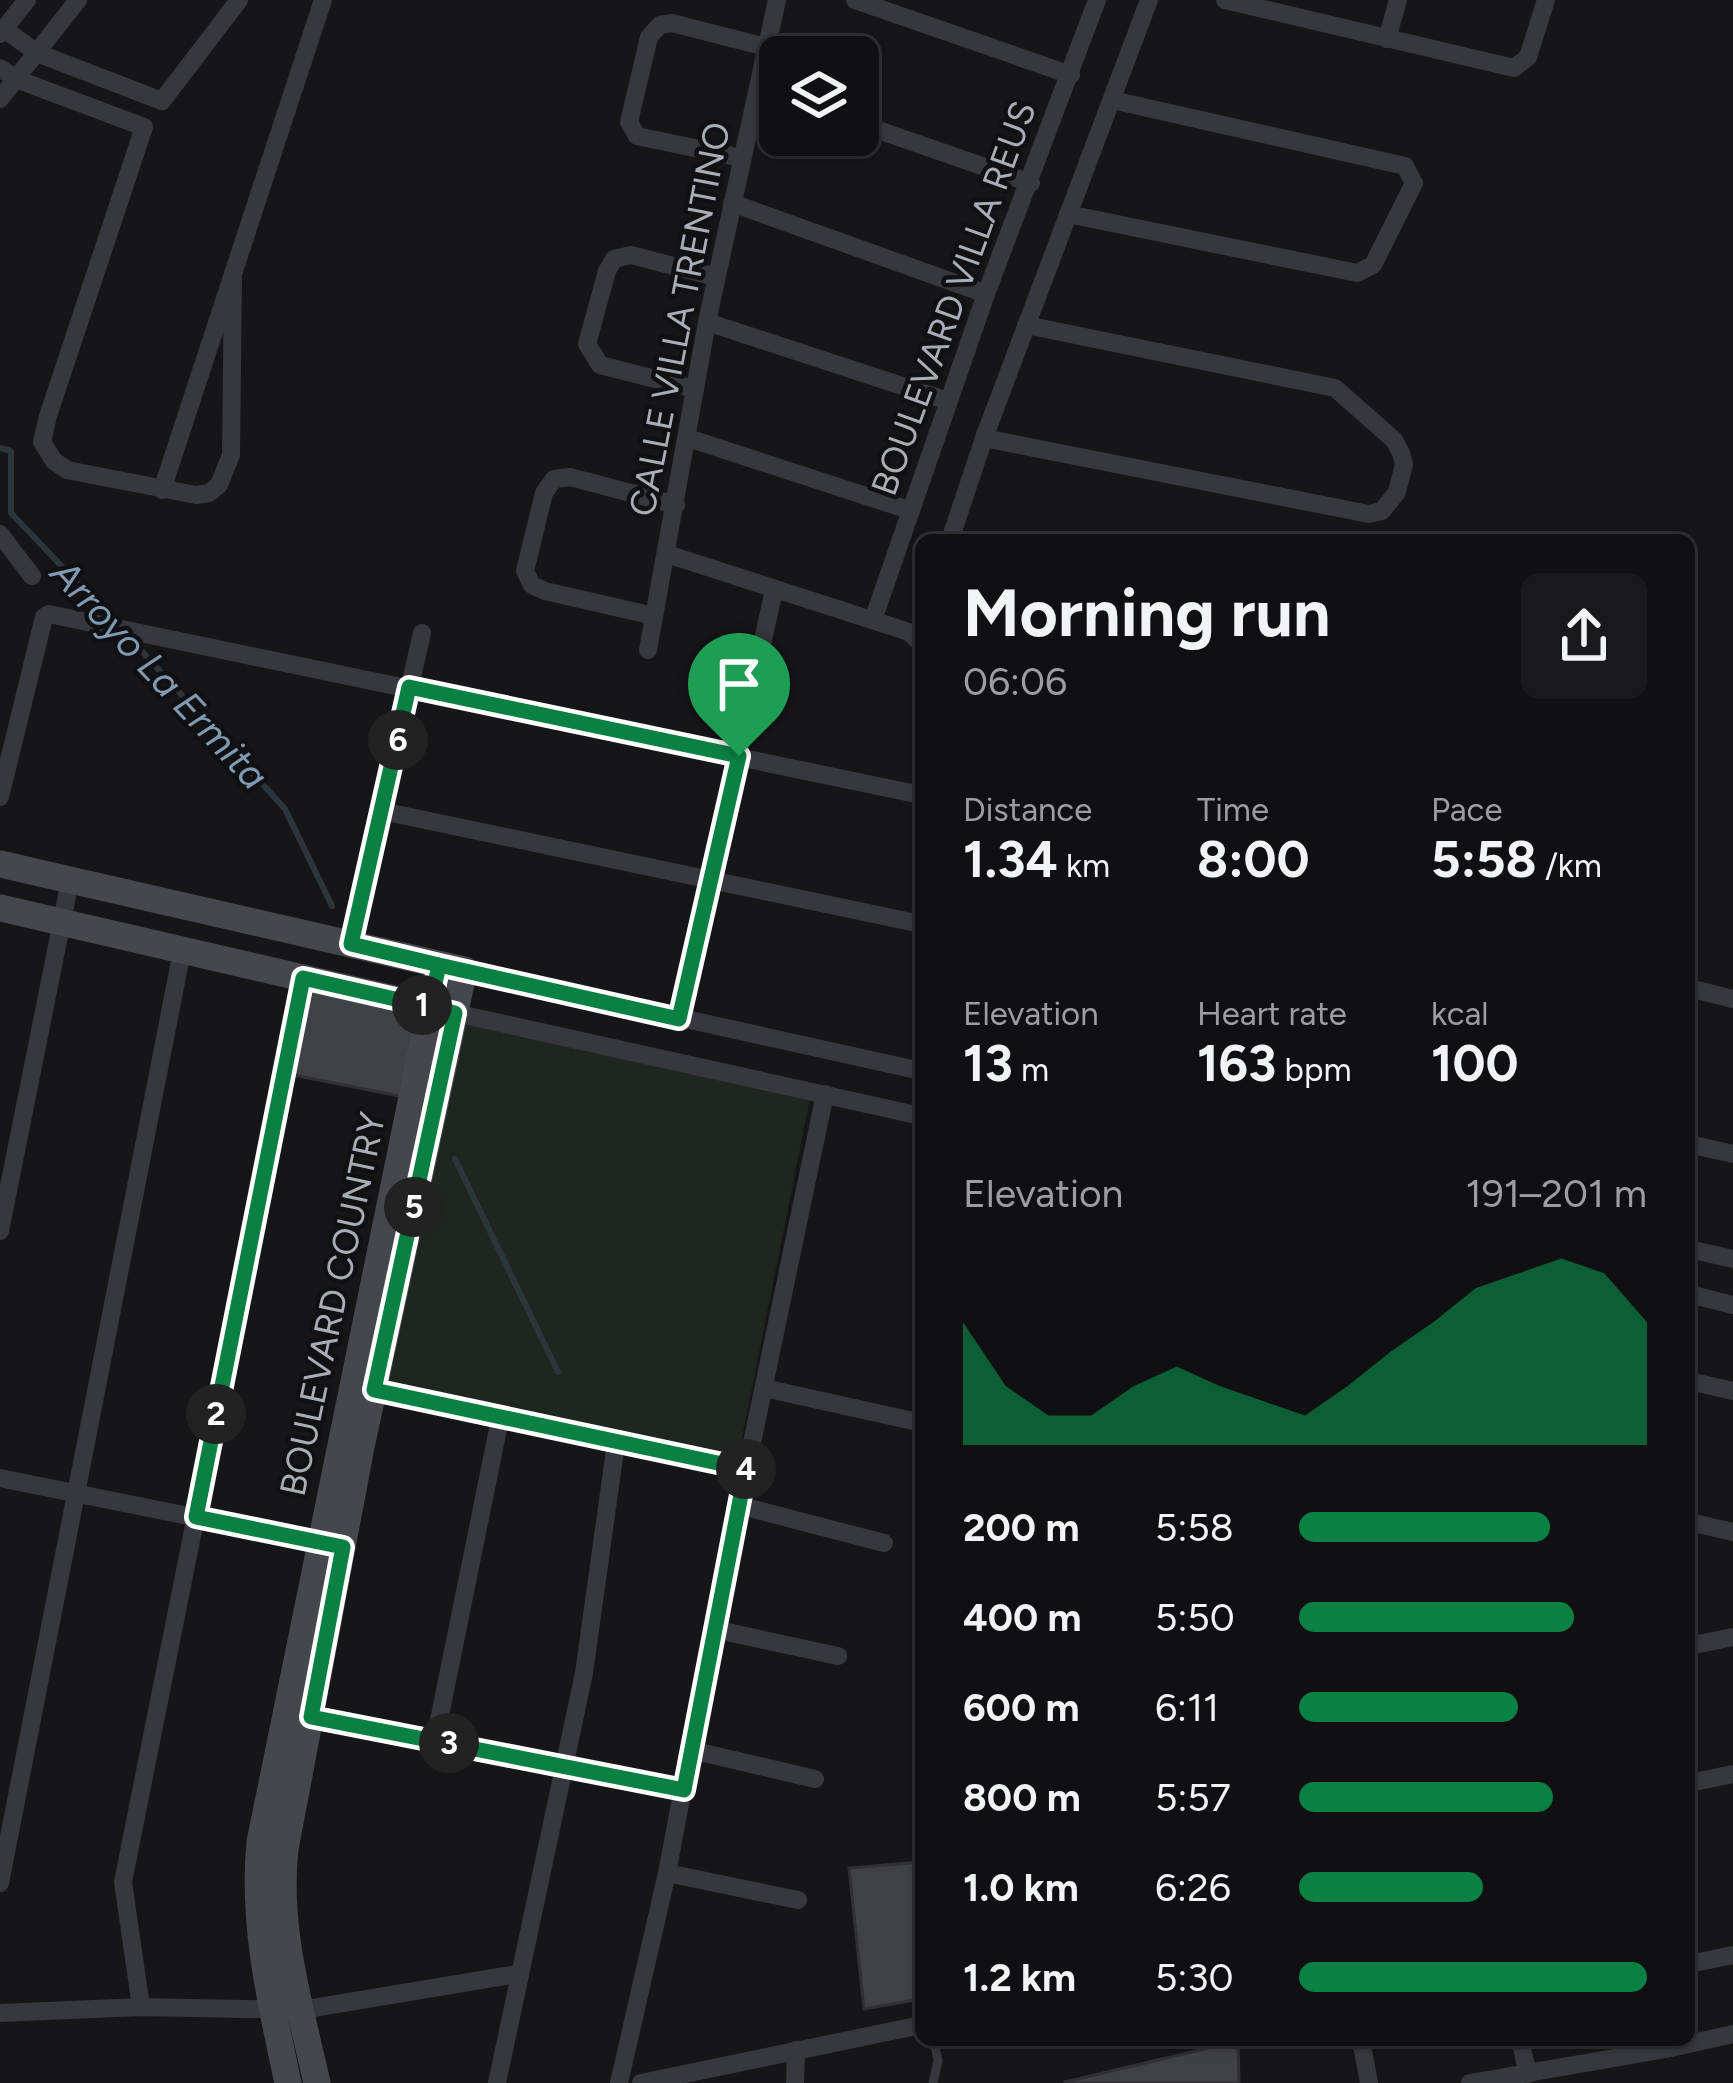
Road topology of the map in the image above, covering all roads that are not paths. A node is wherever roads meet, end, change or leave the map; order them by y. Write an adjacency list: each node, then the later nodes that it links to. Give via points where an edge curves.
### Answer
1 (27, 0): 12 (street)
2 (78, 0): 16 (street)
3 (239, 0): 16 (street, via 162,101)
4 (323, 0): 28 (street)
5 (777, 0): 13 (street, CALLE VILLA TRENTINO)
6 (855, 0): 18 (street)
7 (1096, 0): 18 (street, BOULEVARD VILLA REUS)
8 (1149, 0): 22 (street)
9 (1225, 0): 14 (street)
10 (1398, 0): 14 (street)
11 (1546, 0): 14 (street, via 1528,57 1514,68)
12 (2, 32): 16 (street)
13 (769, 36)
14 (1387, 39)
15 (759, 45): 24 (street, via 660,25 649,37 629,122 637,136)
16 (37, 53): 17 (street)
17 (8, 74): 21 (street); 37 (street, via 144,127 42,442 67,470)
18 (1071, 75): 25 (street, BOULEVARD VILLA REUS)
19 (759, 84): 20 (street, CALLE VILLA TRENTINO)
20 (758, 89): 24 (street, CALLE VILLA TRENTINO)
21 (0, 99)
22 (1112, 100): 27 (street); 27 (street, via 1405,166 1414,183 1373,265 1357,273)
23 (879, 130): 25 (street)
24 (742, 158): 26 (street, CALLE VILLA TRENTINO)
25 (1031, 183): 30 (street, BOULEVARD VILLA REUS)
26 (732, 203): 29 (street, CALLE VILLA TRENTINO); 30 (street)
27 (1068, 214): 32 (street)
28 (233, 276): 37 (street); 37 (street, via 226,474 209,493)
29 (716, 277): 31 (street, CALLE VILLA TRENTINO); 33 (street, via 631,255 614,260 587,344 600,365)
30 (986, 294): 34 (street, BOULEVARD VILLA REUS)
31 (707, 322): 33 (street, CALLE VILLA TRENTINO); 34 (street)
32 (1026, 325): 36 (street); 36 (street, via 1335,388 1394,440 1404,464 1397,492 1369,514)
33 (695, 389): 35 (street, CALLE VILLA TRENTINO)
34 (948, 401): 39 (street, BOULEVARD VILLA REUS)
35 (688, 438): 38 (street, CALLE VILLA TRENTINO); 39 (street)
36 (984, 438): 41 (street)
37 (162, 490)
38 (676, 505): 42 (street, CALLE VILLA TRENTINO); 45 (street, via 554,478 525,571 545,592)
39 (909, 511): 46 (street, BOULEVARD VILLA REUS)
40 (0, 534): 43 (street)
41 (952, 534)
42 (667, 554): 44 (street); 45 (street, CALLE VILLA TRENTINO)
43 (32, 576)
44 (774, 590): 46 (street); 51 (street)
45 (655, 616): 49 (street, CALLE VILLA TRENTINO)
46 (873, 620): 48 (street)
47 (422, 633): 50 (street)
48 (915, 637)
49 (648, 650)
50 (409, 687): 51 (street); 53 (street, via 44,616); 54 (street)
51 (739, 756): 52 (street); 56 (street)
52 (915, 793)
53 (0, 797)
54 (382, 811): 56 (street); 61 (street)
55 (0, 864): 57 (street)
56 (712, 878): 60 (street); 68 (street)
57 (70, 881): 59 (street); 61 (street)
58 (0, 908): 59 (street)
59 (61, 923): 62 (street); 74 (street)
60 (915, 923)
61 (351, 944): 63 (street)
62 (182, 951): 64 (street); 88 (street)
63 (452, 968): 67 (street, BOULEVARD COUNTRY); 68 (street)
64 (303, 978): 67 (street); 90 (street)
65 (1695, 990): 66 (street)
66 (1733, 999)
67 (443, 1010): 70 (street); 81 (street, BOULEVARD COUNTRY); 94 (street, BOULEVARD COUNTRY)
68 (679, 1019): 69 (street)
69 (915, 1071)
70 (825, 1094): 71 (street); 80 (street)
71 (915, 1115)
72 (1695, 1145): 73 (street)
73 (1733, 1154)
74 (0, 1231)
75 (1695, 1250): 76 (street)
76 (1733, 1259)
77 (1695, 1296): 78 (street)
78 (1733, 1305)
79 (1695, 1382): 82 (street)
80 (764, 1388): 84 (street); 86 (street)
81 (374, 1390): 83 (street); 94 (street, BOULEVARD COUNTRY)
82 (1733, 1391)
83 (500, 1419): 85 (street); 100 (street)
84 (914, 1421)
85 (616, 1443): 86 (street); 102 (street, via 584,1673)
86 (746, 1469): 89 (street)
87 (0, 1478): 88 (street)
88 (74, 1493): 90 (street); 108 (street)
89 (739, 1505): 93 (street); 95 (street)
90 (196, 1517): 94 (street); 113 (street, via 123,1882)
91 (1695, 1523): 92 (street)
92 (1733, 1532)
93 (884, 1543)
94 (331, 1545): 99 (street, BOULEVARD COUNTRY); 114 (street, BOULEVARD COUNTRY, via 258,1862)
95 (713, 1629): 98 (street); 101 (street)
96 (1733, 1637): 97 (street)
97 (1695, 1645)
98 (838, 1656)
99 (311, 1717): 100 (street); 115 (street, BOULEVARD COUNTRY, via 280,1886)
100 (434, 1740): 102 (street)
101 (691, 1750): 104 (street); 106 (street)
102 (562, 1767): 106 (street); 112 (street)
103 (1733, 1774): 105 (street)
104 (815, 1779)
105 (1695, 1782)
106 (684, 1790): 107 (street)
107 (667, 1873): 109 (street); 129 (street)
108 (0, 1883)
109 (798, 1900)
110 (1733, 1955): 111 (street)
111 (1695, 1963)
112 (517, 1974): 115 (street); 128 (street)
113 (141, 2007): 114 (street); 116 (street)
114 (271, 2007): 115 (street); 126 (street, BOULEVARD COUNTRY)
115 (301, 2010): 127 (street, BOULEVARD COUNTRY)
116 (0, 2013)
117 (915, 2026): 124 (street)
118 (1733, 2034): 119 (street)
119 (1695, 2040)
120 (935, 2046): 132 (lane)
121 (1362, 2046): 133 (street)
122 (1521, 2046): 125 (street)
123 (1656, 2046): 125 (street)
124 (796, 2050): 130 (street); 131 (street)
125 (1528, 2074): 134 (street)
126 (288, 2083)
127 (317, 2083)
128 (497, 2083)
129 (619, 2083)
130 (641, 2083)
131 (795, 2083)
132 (934, 2083)
133 (1369, 2083)
134 (1470, 2083)

